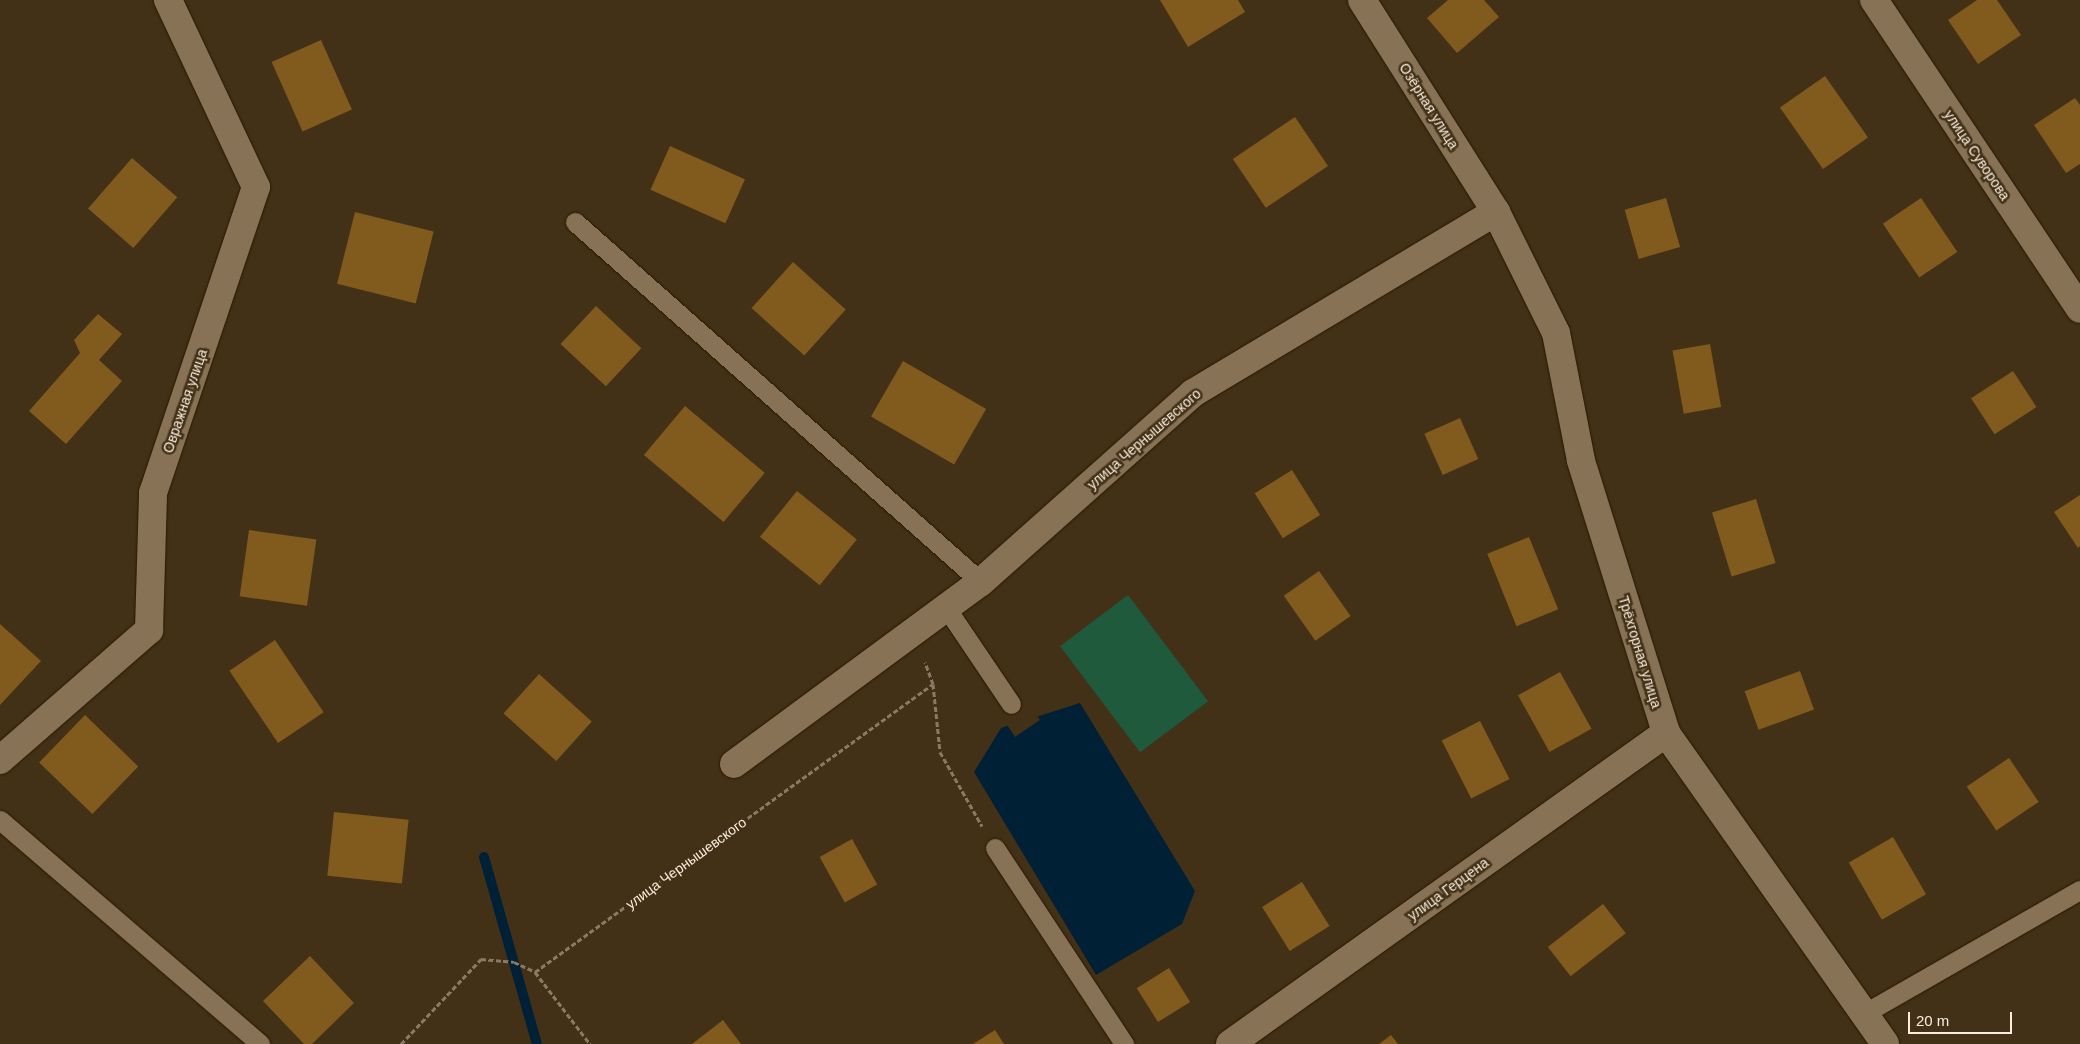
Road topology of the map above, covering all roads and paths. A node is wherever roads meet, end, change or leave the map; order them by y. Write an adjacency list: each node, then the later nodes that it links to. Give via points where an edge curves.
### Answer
1 (168, 0): 13 (street, Овражная улица, via 256,187 153,493 149,630)
2 (1362, 0): 4 (street, Озёрная улица)
3 (1874, 0): 6 (street, улица Суворова)
4 (1496, 212): 7 (street, улица Чернышевского, via 1193,394); 12 (street, Трёхгорная улица, via 1556,333 1581,461)
5 (575, 222): 7 (lane)
6 (2080, 309)
7 (981, 582): 8 (street, улица Чернышевского)
8 (945, 606): 9 (street, улица Чернышевского); 11 (lane)
9 (916, 633): 10 (path); 14 (street, улица Чернышевского)
10 (933, 684): 16 (path, via 940,752); 18 (path, улица Чернышевского)
11 (1011, 704)
12 (1666, 733): 19 (street, Трёхгорная улица); 24 (street, улица Герцена)
13 (0, 760)
14 (734, 764)
15 (0, 820): 20 (lane)
16 (994, 848): 23 (lane)
17 (2080, 890): 19 (lane)
18 (535, 972): 21 (path, via 514,962 481,960); 22 (path)
19 (1865, 1013): 25 (street, Трёхгорная улица)
20 (260, 1044)
21 (401, 1044)
22 (590, 1044)
23 (1124, 1044)
24 (1230, 1044)
25 (1885, 1044)

